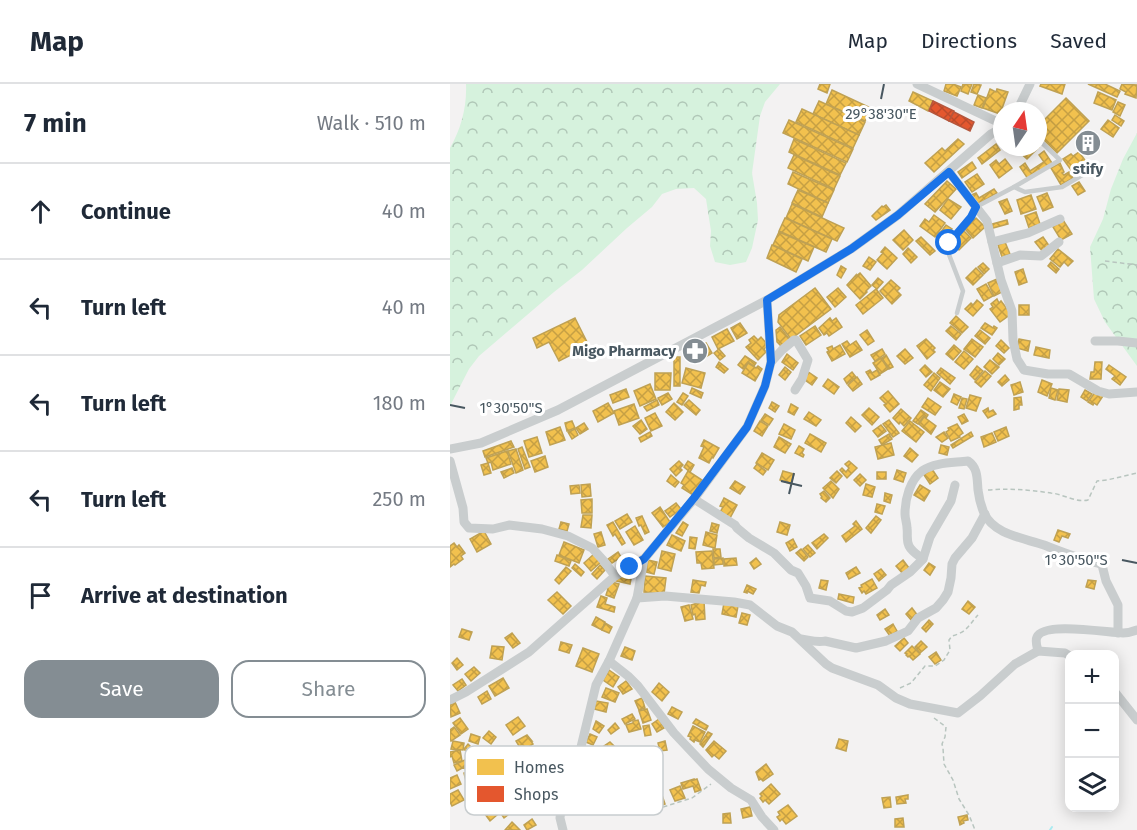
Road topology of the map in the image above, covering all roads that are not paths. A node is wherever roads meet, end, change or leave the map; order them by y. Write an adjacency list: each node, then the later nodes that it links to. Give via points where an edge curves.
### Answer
1 (917, 84): 4 (street)
2 (1030, 84): 3 (street)
3 (1021, 102)
4 (993, 122)
5 (993, 133): 7 (street)
6 (1047, 148): 9 (lane, via 1060,160)
7 (949, 172): 10 (street); 15 (street, via 851,249)
8 (1084, 174): 9 (lane, via 1062,187 1025,192)
9 (1014, 187): 10 (lane)
10 (976, 207): 12 (street, via 987,221); 16 (lane, via 949,243 948,252 963,291)
11 (1060, 219): 12 (street, via 1028,233)
12 (992, 242): 14 (street)
13 (1059, 242): 14 (street, via 1041,256 1020,255)
14 (997, 263): 21 (street, via 1012,311 1017,359 1024,370 1069,374 1108,394)
15 (767, 300): 19 (street); 22 (street, via 558,410 481,443)
16 (957, 313)
17 (1095, 341): 18 (street)
18 (1137, 343)
19 (771, 362): 20 (street, via 796,340 808,360); 25 (street, via 747,427)
20 (795, 390)
21 (1137, 392)
22 (450, 449)
23 (450, 461): 29 (street, via 464,522 469,528 509,525 568,536 592,548)
24 (955, 485): 28 (street)
25 (694, 498): 27 (street); 28 (street, via 798,573 810,598 830,602 846,612 863,608)
26 (985, 514): 28 (street, via 974,465 968,461 931,466 921,472 905,501 905,517 908,545); 32 (street, via 998,528 1102,565 1118,605); 33 (street, via 952,564 943,600 918,618 908,631 856,648)
27 (644, 559): 29 (street); 30 (street)
28 (923, 559)
29 (615, 576): 38 (street, via 529,652)
30 (637, 598): 33 (street, via 665,596 750,605); 36 (street)
31 (1137, 630): 32 (street)
32 (1119, 633): 34 (street, via 1090,629 1042,632 1036,640)
33 (799, 638): 34 (street, via 826,664 878,685 896,698 958,713 1015,664)
34 (1038, 651): 35 (street)
35 (1065, 653)
36 (609, 661): 40 (street, via 596,685); 43 (street, via 638,686 708,769 750,800)
37 (1119, 697): 39 (street)
38 (450, 700)
39 (1137, 720)
40 (581, 746)
41 (560, 815): 42 (street)
42 (563, 830)
43 (774, 830)

